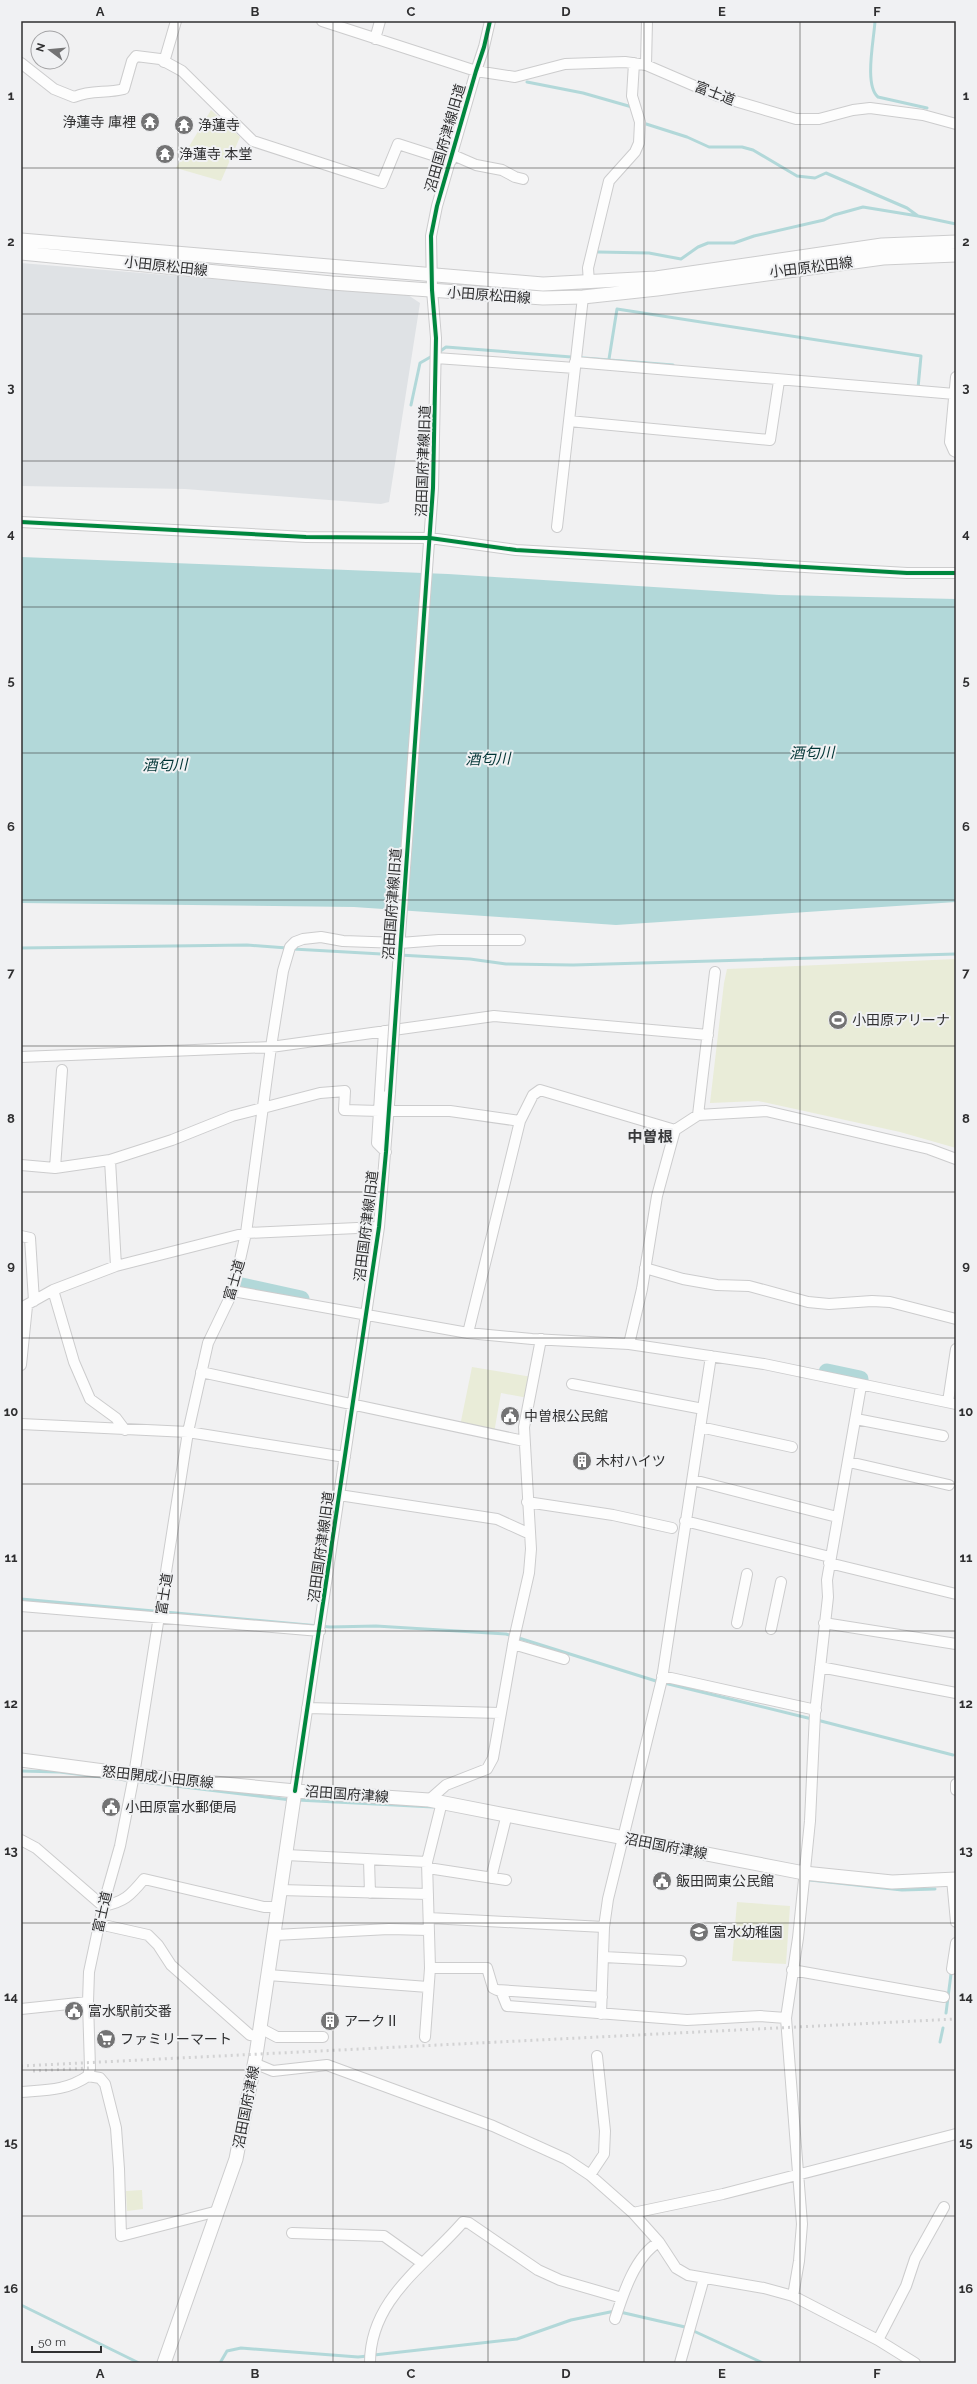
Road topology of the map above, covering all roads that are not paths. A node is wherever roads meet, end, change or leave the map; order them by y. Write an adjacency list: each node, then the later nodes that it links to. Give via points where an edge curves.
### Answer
1 (176, 21): 7 (street)
2 (322, 21): 6 (street, 富士道)
3 (380, 21): 6 (street)
4 (490, 21): 11 (street, 沼田国府津線旧道)
5 (647, 21): 10 (street)
6 (375, 39): 11 (street, 富士道)
7 (164, 62): 8 (street, via 136,56 132,61 124,89 109,93 88,91 74,97 54,89); 13 (street, via 182,71 253,141 382,183 398,144)
8 (21, 64)
9 (634, 64): 10 (street, 富士道); 11 (street, 富士道, via 565,64 515,78); 20 (street, via 632,96 640,122 639,143 635,152 609,182 588,268)
10 (646, 65): 12 (street, 富士道, via 718,96 796,119 819,119 870,108 923,115)
11 (476, 71): 13 (street, 沼田国府津線旧道)
12 (956, 124)
13 (452, 158): 14 (street, via 502,170); 19 (street, 沼田国府津線旧道, via 437,206 431,236)
14 (523, 179)
15 (21, 240): 19 (main road, 小田原松田線)
16 (956, 242): 20 (main road, 小田原松田線, via 882,245 656,278)
17 (21, 253): 21 (main road, 小田原松田線)
18 (956, 255): 22 (main road, 小田原松田線, via 883,258)
19 (432, 276): 20 (main road, 小田原松田線, via 535,284); 21 (street, 沼田国府津線旧道)
20 (589, 283)
21 (432, 290): 22 (main road, 小田原松田線, via 543,298); 23 (street, 沼田国府津線旧道)
22 (583, 297): 24 (street)
23 (436, 358): 24 (street); 32 (street, 沼田国府津線旧道)
24 (575, 365): 26 (street); 28 (street)
25 (956, 377): 27 (street)
26 (779, 381): 27 (street); 28 (street, via 770,440)
27 (955, 394): 29 (street, via 950,442)
28 (569, 421): 31 (street)
29 (956, 452)
30 (21, 522): 32 (street, via 306,537)
31 (557, 527)
32 (430, 538): 33 (street, via 516,550 899,573); 35 (street, 沼田国府津線旧道)
33 (956, 573)
34 (520, 940): 35 (street, via 439,940)
35 (400, 947): 39 (street, 富士道, via 321,937 295,942 285,961); 43 (street, 沼田国府津線旧道, bridge, via 390,1092)
36 (715, 972): 38 (street)
37 (384, 1031): 38 (street, via 494,1016); 39 (street); 43 (street)
38 (708, 1035): 44 (street)
39 (271, 1047): 40 (street); 42 (street, 富士道)
40 (21, 1057)
41 (62, 1070): 50 (street)
42 (262, 1110): 43 (street, via 320,1093 345,1091 344,1110); 48 (street, via 232,1116 172,1140); 52 (street, 富士道)
43 (384, 1111): 45 (street, via 450,1111); 51 (street, 沼田国府津線旧道, via 386,1152)
44 (698, 1115): 46 (street); 47 (street, via 766,1112 929,1150)
45 (520, 1120): 46 (street, via 533,1095 540,1090); 61 (street)
46 (674, 1130): 55 (street, via 657,1196)
47 (956, 1159)
48 (110, 1160): 50 (street); 54 (street)
49 (21, 1164): 50 (street)
50 (55, 1168)
51 (379, 1227): 52 (street); 59 (street, 沼田国府津線旧道)
52 (246, 1234): 54 (street); 57 (street, 富士道)
53 (21, 1236): 58 (street, via 30,1238)
54 (116, 1266): 56 (street)
55 (645, 1268): 60 (street, via 682,1279 717,1285 749,1286 808,1302 890,1302); 63 (street)
56 (53, 1290): 58 (street); 77 (street, via 74,1362 90,1398 116,1418)
57 (233, 1291): 59 (street); 68 (street, 富士道, via 208,1343)
58 (28, 1305): 66 (street)
59 (365, 1315): 61 (street); 72 (street, 沼田国府津線旧道)
60 (956, 1319)
61 (468, 1333): 62 (street)
62 (541, 1339): 63 (street); 80 (street)
63 (629, 1344): 65 (street)
64 (956, 1349): 67 (street)
65 (711, 1356): 70 (street, via 764,1364); 73 (street)
66 (21, 1366)
67 (954, 1371): 71 (street)
68 (201, 1372): 72 (street); 78 (street, 富士道)
69 (572, 1384): 73 (street)
70 (861, 1386): 71 (street); 74 (street)
71 (952, 1403)
72 (352, 1405): 80 (street); 82 (street, 沼田国府津線旧道)
73 (703, 1409): 76 (street)
74 (856, 1419): 79 (street); 83 (street)
75 (21, 1424): 77 (street)
76 (700, 1427): 81 (street); 84 (street)
77 (125, 1430): 78 (street)
78 (188, 1432): 82 (street); 97 (street, 富士道)
79 (943, 1436)
80 (524, 1441): 87 (street)
81 (792, 1447)
82 (345, 1457): 86 (street, 沼田国府津線旧道)
83 (849, 1462): 85 (street); 88 (street)
84 (693, 1480): 88 (street); 89 (street)
85 (949, 1485)
86 (339, 1495): 91 (street, via 497,1518); 100 (street, 沼田国府津線旧道)
87 (527, 1502): 90 (street, via 613,1514); 91 (street)
88 (837, 1517): 92 (street)
89 (685, 1521): 92 (street); 106 (street)
90 (672, 1528)
91 (530, 1534): 102 (street, via 529,1573)
92 (830, 1560): 95 (street); 98 (street)
93 (747, 1574): 99 (street)
94 (781, 1582): 101 (street)
95 (956, 1594)
96 (21, 1606): 97 (street)
97 (161, 1614): 100 (street); 112 (street, 富士道)
98 (824, 1622): 103 (street); 105 (street)
99 (737, 1623)
100 (320, 1626): 108 (street, 沼田国府津線旧道)
101 (770, 1629)
102 (514, 1639): 104 (street); 109 (street)
103 (956, 1644)
104 (564, 1659)
105 (820, 1667): 107 (street); 110 (street)
106 (661, 1680): 110 (street); 119 (street)
107 (956, 1693)
108 (307, 1708): 109 (street); 115 (street, 沼田国府津線旧道)
109 (501, 1712): 116 (street, via 493,1758 487,1769 446,1785)
110 (815, 1715): 124 (street, via 810,1821)
111 (21, 1760): 112 (main road, 怒田開成小田原線)
112 (134, 1775): 115 (main road, 怒田開成小田原線); 131 (street, 富士道, via 120,1846)
113 (956, 1784): 114 (street)
114 (956, 1790)
115 (295, 1791): 116 (main road, 沼田国府津線); 121 (main road, 沼田国府津線)
116 (429, 1800): 117 (main road, 沼田国府津線)
117 (442, 1802): 118 (main road, 沼田国府津線); 123 (street)
118 (507, 1814): 119 (main road, 沼田国府津線); 125 (street)
119 (623, 1838): 124 (main road, 沼田国府津線); 136 (street)
120 (21, 1840): 131 (street, via 36,1848)
121 (286, 1855): 122 (street); 128 (main road, 沼田国府津線)
122 (369, 1860): 123 (street); 129 (street)
123 (427, 1865): 125 (street); 130 (street)
124 (804, 1873): 126 (main road, 沼田国府津線, via 892,1882); 144 (street, via 798,1938)
125 (491, 1878): 127 (street)
126 (954, 1879): 134 (street)
127 (506, 1880)
128 (280, 1890): 129 (street); 132 (main road, 沼田国府津線)
129 (370, 1893): 130 (street)
130 (428, 1894): 133 (street)
131 (103, 1906): 132 (street, via 118,1904 130,1896 144,1879 264,1908); 135 (street, 富士道)
132 (279, 1907): 138 (main road, 沼田国府津線)
133 (429, 1918): 136 (street); 137 (street)
134 (956, 1922)
135 (99, 1924): 150 (street, 富士道, via 89,1972); 154 (street, via 148,1935 171,1965 250,2035)
136 (604, 1927): 140 (street)
137 (428, 1930): 138 (street, via 389,1929); 142 (street)
138 (275, 1935): 145 (main road, 沼田国府津線)
139 (956, 1943): 143 (street)
140 (604, 1957): 141 (street); 148 (street)
141 (681, 1961)
142 (430, 1968): 146 (street); 147 (street, via 487,1968 493,1988)
143 (952, 1969)
144 (792, 1970): 149 (street); 153 (street)
145 (268, 1975): 146 (street); 154 (main road, 沼田国府津線)
146 (428, 1987): 156 (street)
147 (501, 1991): 148 (street); 152 (street, via 507,2006)
148 (602, 1997): 152 (street)
149 (944, 1997)
150 (88, 2002): 151 (street); 159 (street, 富士道, via 91,2063)
151 (21, 2009)
152 (601, 2014): 153 (street, via 687,2020 760,2016)
153 (786, 2018): 162 (street)
154 (260, 2032): 155 (street, via 277,2037); 158 (main road, 沼田国府津線)
155 (323, 2036)
156 (425, 2037)
157 (597, 2056): 163 (street, via 605,2131 604,2154)
158 (254, 2063): 163 (street, via 272,2071 327,2065 493,2126 566,2158); 165 (main road, 沼田国府津線, via 236,2159)
159 (88, 2076): 160 (street, via 68,2088); 165 (street, via 100,2078 105,2084 116,2128 121,2236)
160 (21, 2092)
161 (956, 2134): 162 (street)
162 (799, 2173): 166 (street, via 723,2194); 171 (street, via 802,2224 800,2262)
163 (590, 2174): 166 (street)
164 (944, 2207): 172 (street, via 915,2259 906,2286)
165 (218, 2211): 173 (main road, 沼田国府津線)
166 (633, 2213): 168 (street)
167 (292, 2233): 169 (street, via 384,2236)
168 (659, 2242): 169 (street, via 652,2246 638,2264 618,2310 538,2270 469,2223 462,2222); 170 (street, via 676,2268 688,2275)
169 (422, 2263): 174 (street, via 382,2311 370,2351)
170 (704, 2278): 171 (street, via 764,2288); 175 (street)
171 (792, 2296): 172 (street)
172 (878, 2340): 176 (street)
173 (164, 2363)
174 (370, 2363)
175 (680, 2363)
176 (915, 2363)

